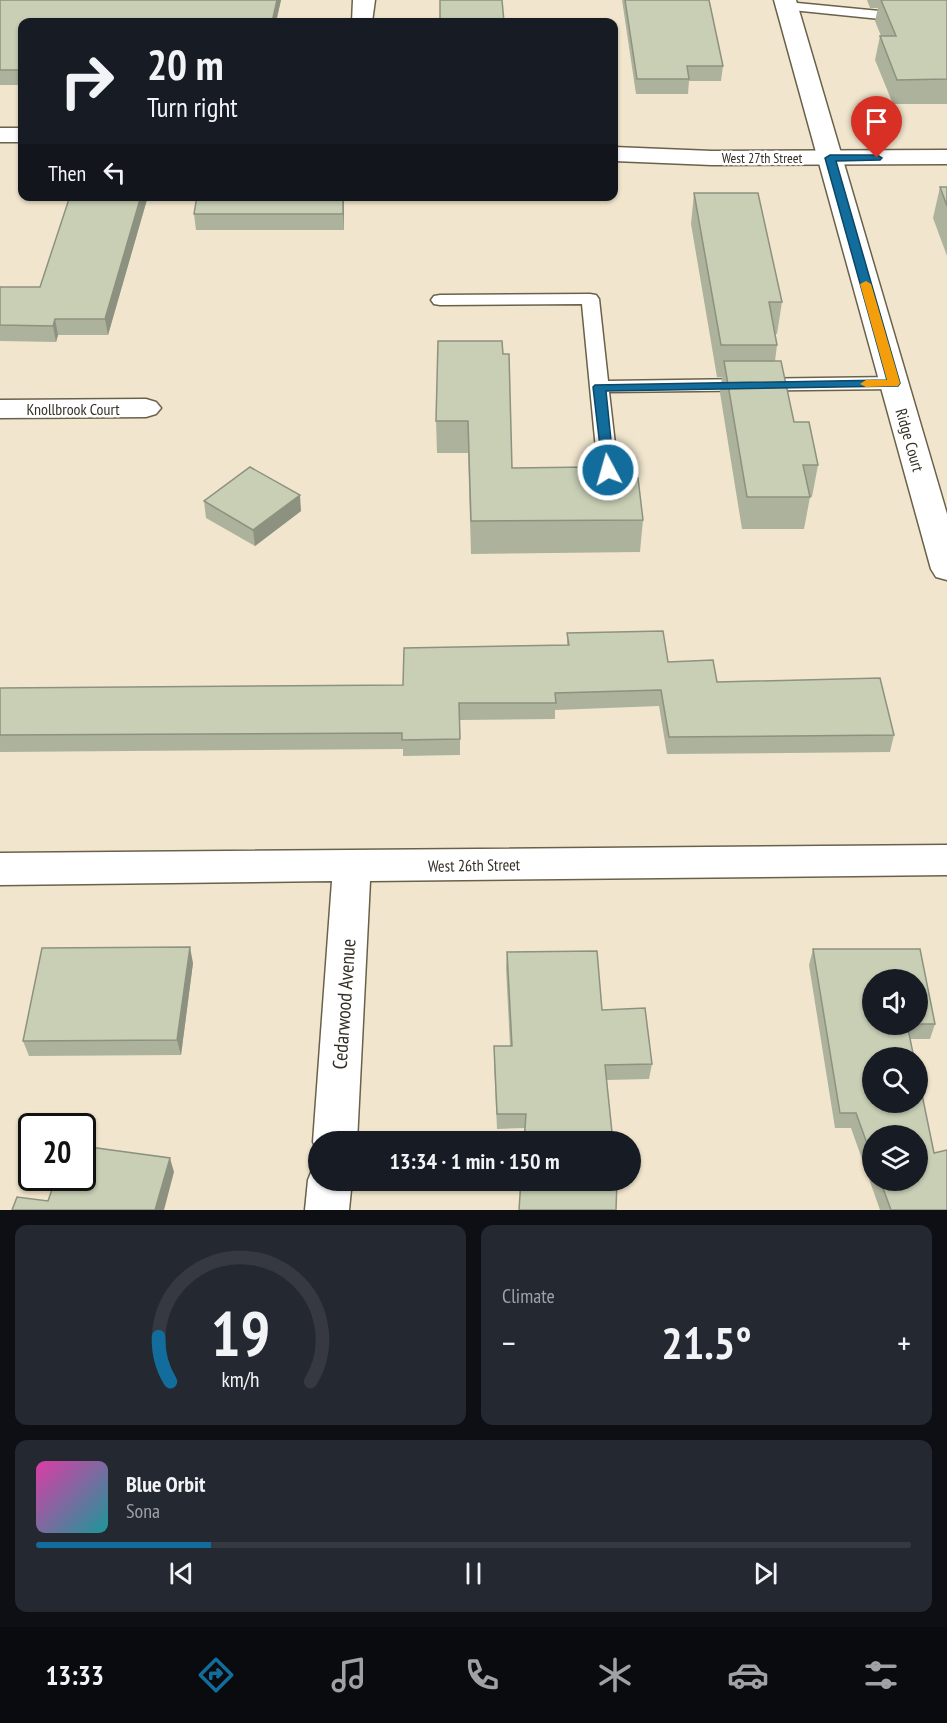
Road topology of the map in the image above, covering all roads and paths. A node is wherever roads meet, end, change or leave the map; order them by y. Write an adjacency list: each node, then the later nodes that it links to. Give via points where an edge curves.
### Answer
1 (364, 0): 4 (street)
2 (786, 3): 3 (lane, via 890,16); 9 (street, Ridge Court)
3 (947, 16)
4 (362, 18)
5 (0, 135): 6 (street)
6 (18, 135)
7 (618, 154): 9 (street, West 27th Street)
8 (947, 157): 9 (street, West 27th Street)
9 (830, 158): 11 (street, Ridge Court)
10 (440, 300): 12 (lane, via 590,299)
11 (894, 383): 12 (lane); 16 (street, Ridge Court)
12 (599, 387): 15 (lane)
13 (146, 408): 14 (street, Knollbrook Court)
14 (0, 409)
15 (608, 470)
16 (947, 569)
17 (947, 860): 18 (street, West 26th Street)
18 (352, 866): 19 (street, West 26th Street); 20 (street, Cedarwood Avenue)
19 (0, 869)
20 (336, 1131)
21 (329, 1191): 22 (street)
22 (327, 1210)

